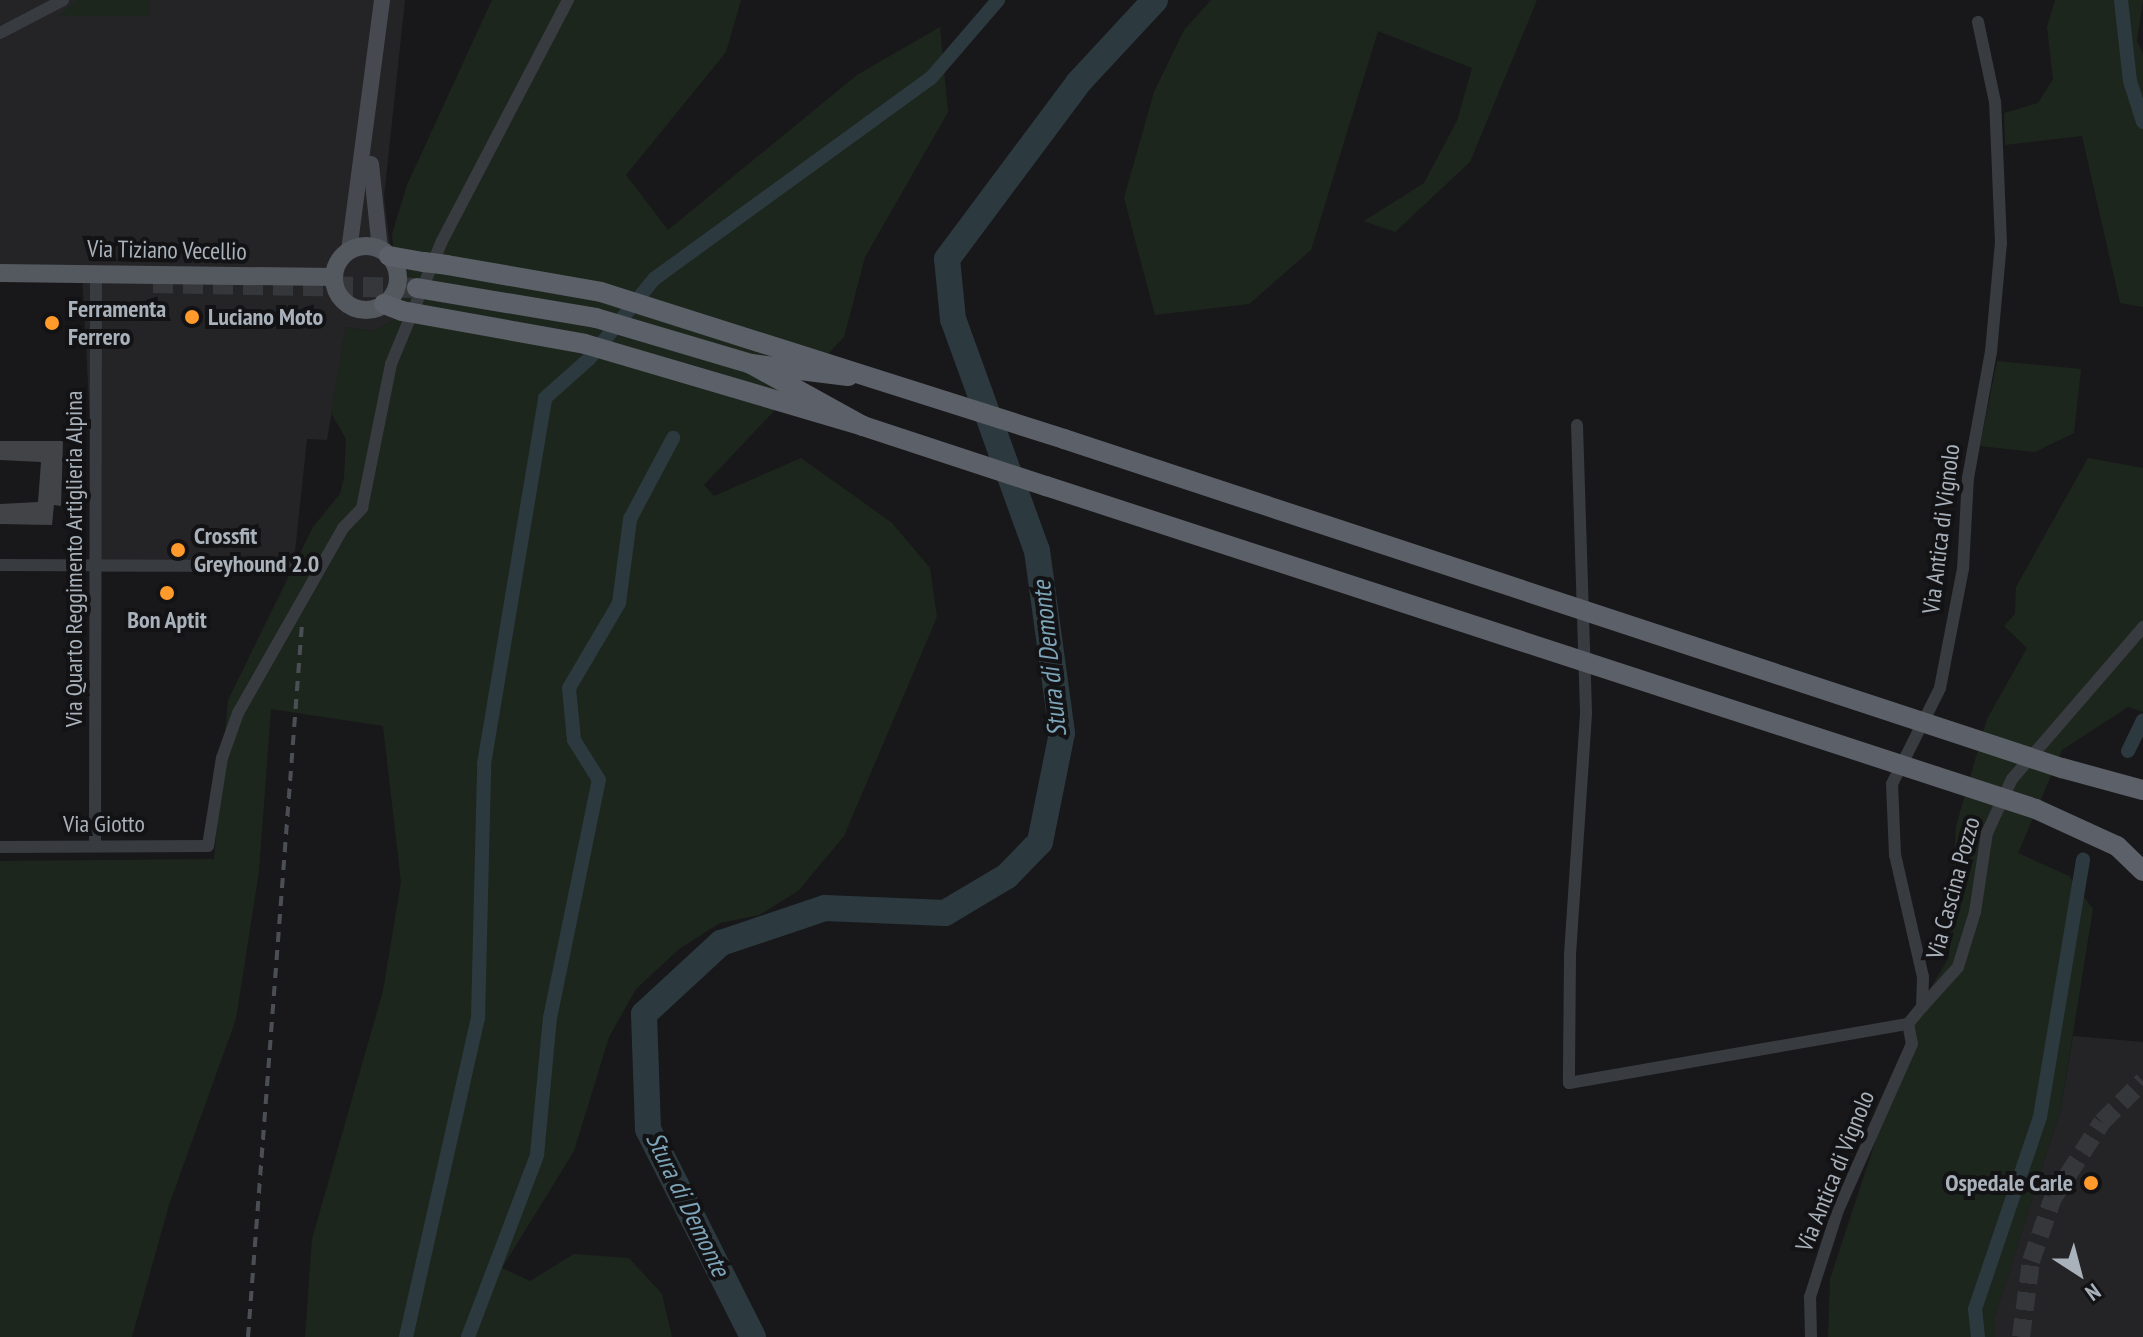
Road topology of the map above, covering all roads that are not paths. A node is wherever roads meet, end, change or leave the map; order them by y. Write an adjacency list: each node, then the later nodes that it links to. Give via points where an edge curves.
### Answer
1 (63, 0): 5 (street)
2 (382, 0): 6 (main road)
3 (568, 0): 23 (street, Via Giotto, via 442,241 391,364 362,508 343,528 238,713 222,758 208,846)
4 (1978, 22): 26 (street, Via Antica di Vignolo, via 1995,102 2001,243 1991,352 1968,478 1963,569 1940,688 1892,784 1895,855 1923,977)
5 (0, 33)
6 (370, 128): 7 (main road); 8 (main road)
7 (349, 251): 8 (main road); 11 (main road)
8 (384, 253): 13 (main road, via 397,281); 15 (highway, bridge, via 601,292)
9 (0, 273): 10 (main road, Via Tiziano Vecellio)
10 (96, 273): 11 (main road, Via Tiziano Vecellio); 19 (street, Via Quarto Reggimento Artiglieria Alpina)
11 (334, 277): 13 (main road, via 347,304 365,310)
12 (417, 288): 14 (highway, bridge, via 560,309)
13 (393, 308): 17 (highway, bridge, via 585,344)
14 (751, 364): 15 (highway); 17 (highway, bridge)
15 (896, 384): 22 (highway, bridge, via 2062,768)
16 (1577, 425): 27 (street, via 1586,714 1570,956 1569,1083)
17 (863, 426): 25 (highway, bridge, via 2036,809 2117,846)
18 (0, 565): 19 (street)
19 (97, 565): 20 (street); 23 (street, Via Quarto Reggimento Artiglieria Alpina)
20 (285, 566)
21 (2143, 627): 26 (street, Via Cascina Pozzo, via 2012,779 1987,833 1975,912 1958,967)
22 (2143, 790)
23 (95, 845): 24 (street, Via Giotto)
24 (0, 847)
25 (2143, 871)
26 (1922, 1007): 27 (street)
27 (1908, 1024): 28 (street, Via Antica di Vignolo, via 1912,1044 1838,1210 1810,1297)
28 (1811, 1337)

